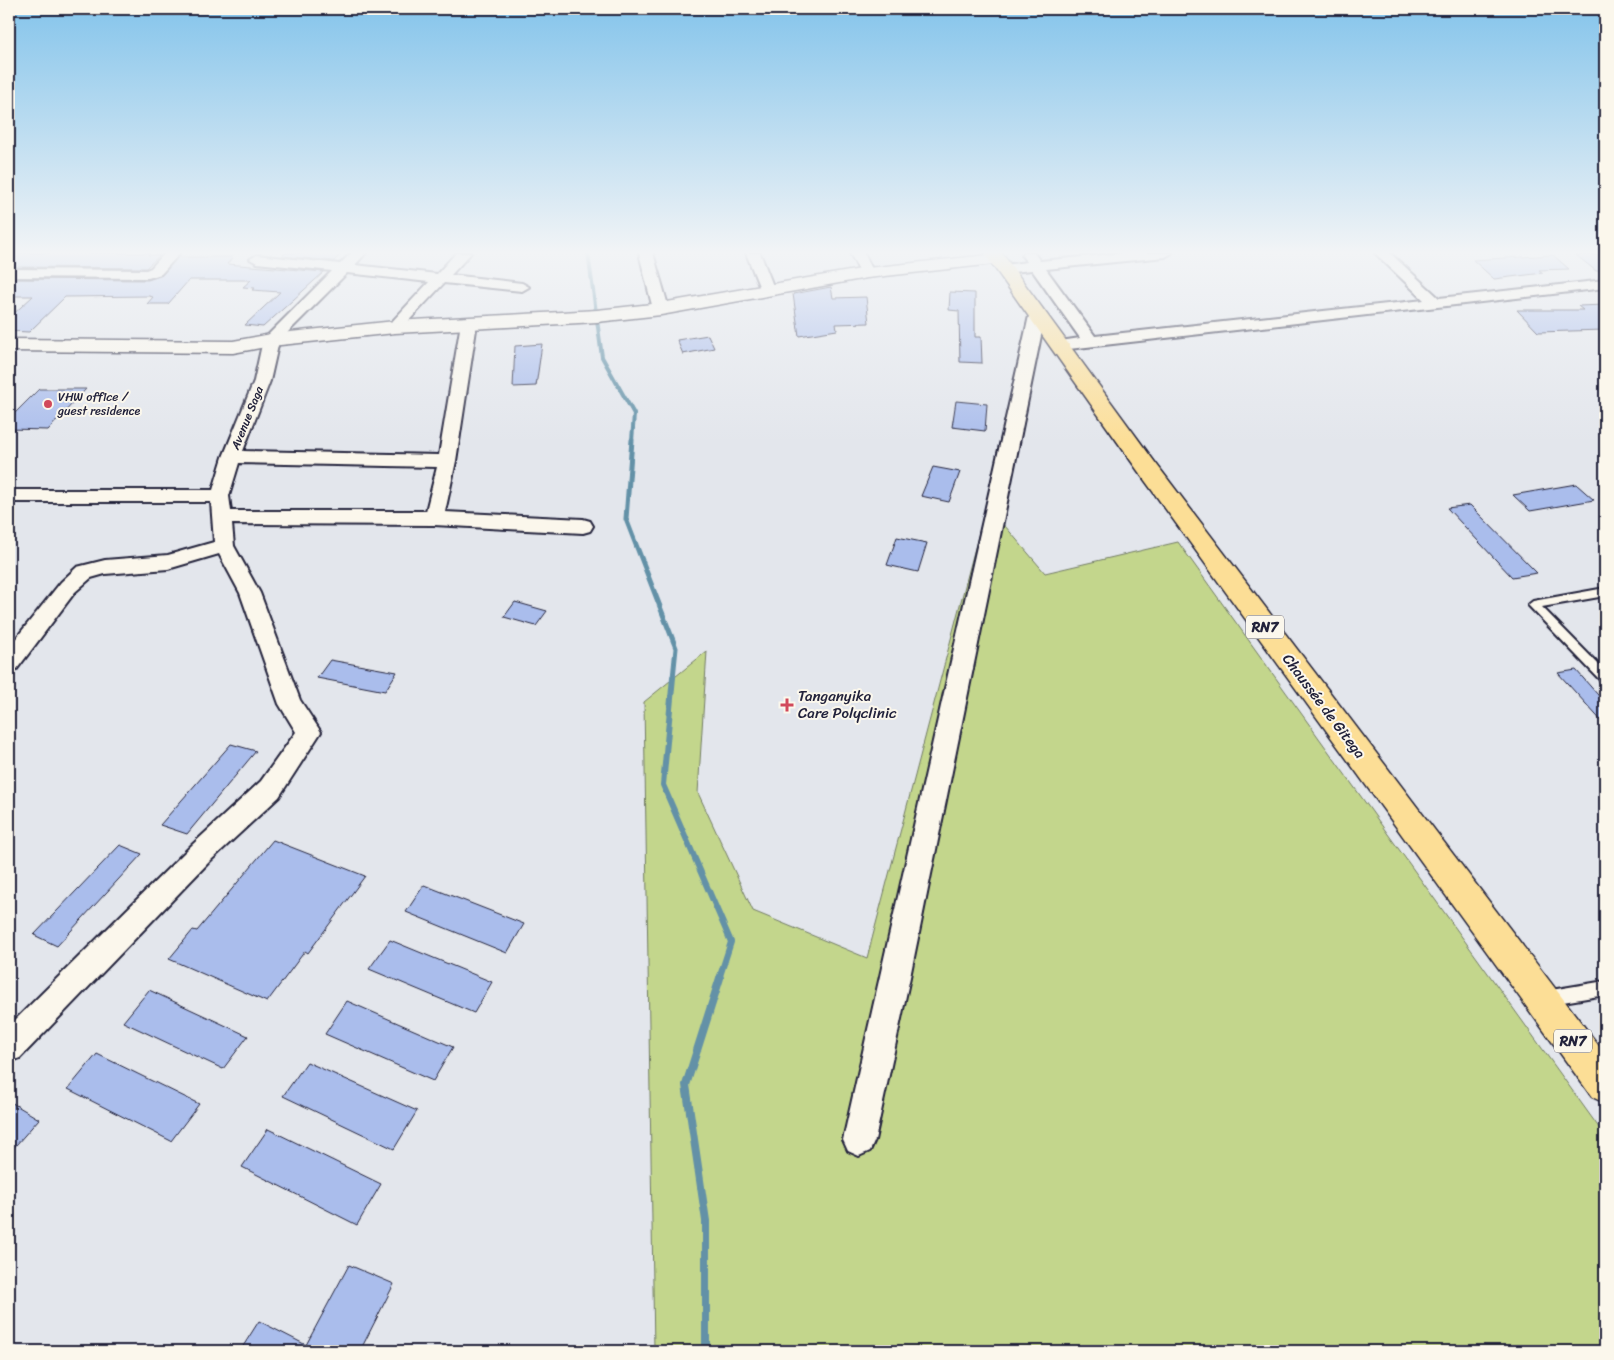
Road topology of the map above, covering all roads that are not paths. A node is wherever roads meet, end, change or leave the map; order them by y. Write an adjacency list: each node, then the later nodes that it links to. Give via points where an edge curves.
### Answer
1 (295, 316): 9 (street)
2 (405, 316): 8 (street)
3 (588, 316): 7 (street)
4 (1037, 316): 12 (main road, Chaussée de Gitega / RN7); 27 (street)
5 (1073, 316): 10 (street)
6 (1313, 316): 10 (street)
7 (469, 323): 8 (street); 14 (street)
8 (395, 327): 9 (street)
9 (271, 340): 11 (street, via 211,348); 13 (street, Avenue Saga, via 262,381)
10 (1090, 341): 12 (street)
11 (9, 345)
12 (1060, 345): 24 (main road, Chaussée de Gitega / RN7, via 1152,474)
13 (232, 457): 14 (street); 16 (street, Avenue Saga)
14 (447, 461): 17 (street)
15 (9, 496): 16 (street)
16 (221, 506): 17 (street); 19 (street, Avenue Saga)
17 (434, 518): 18 (street)
18 (583, 526)
19 (224, 546): 21 (street, via 168,562 84,572 68,587); 25 (street, via 250,593 290,704 308,732 270,789 201,853)
20 (1605, 592): 22 (lane, via 1533,605)
21 (9, 663)
22 (1605, 678)
23 (1605, 988): 24 (lane)
24 (1542, 998): 26 (main road, Chaussée de Gitega / RN7)
25 (9, 1047)
26 (1605, 1084)
27 (859, 1140)

